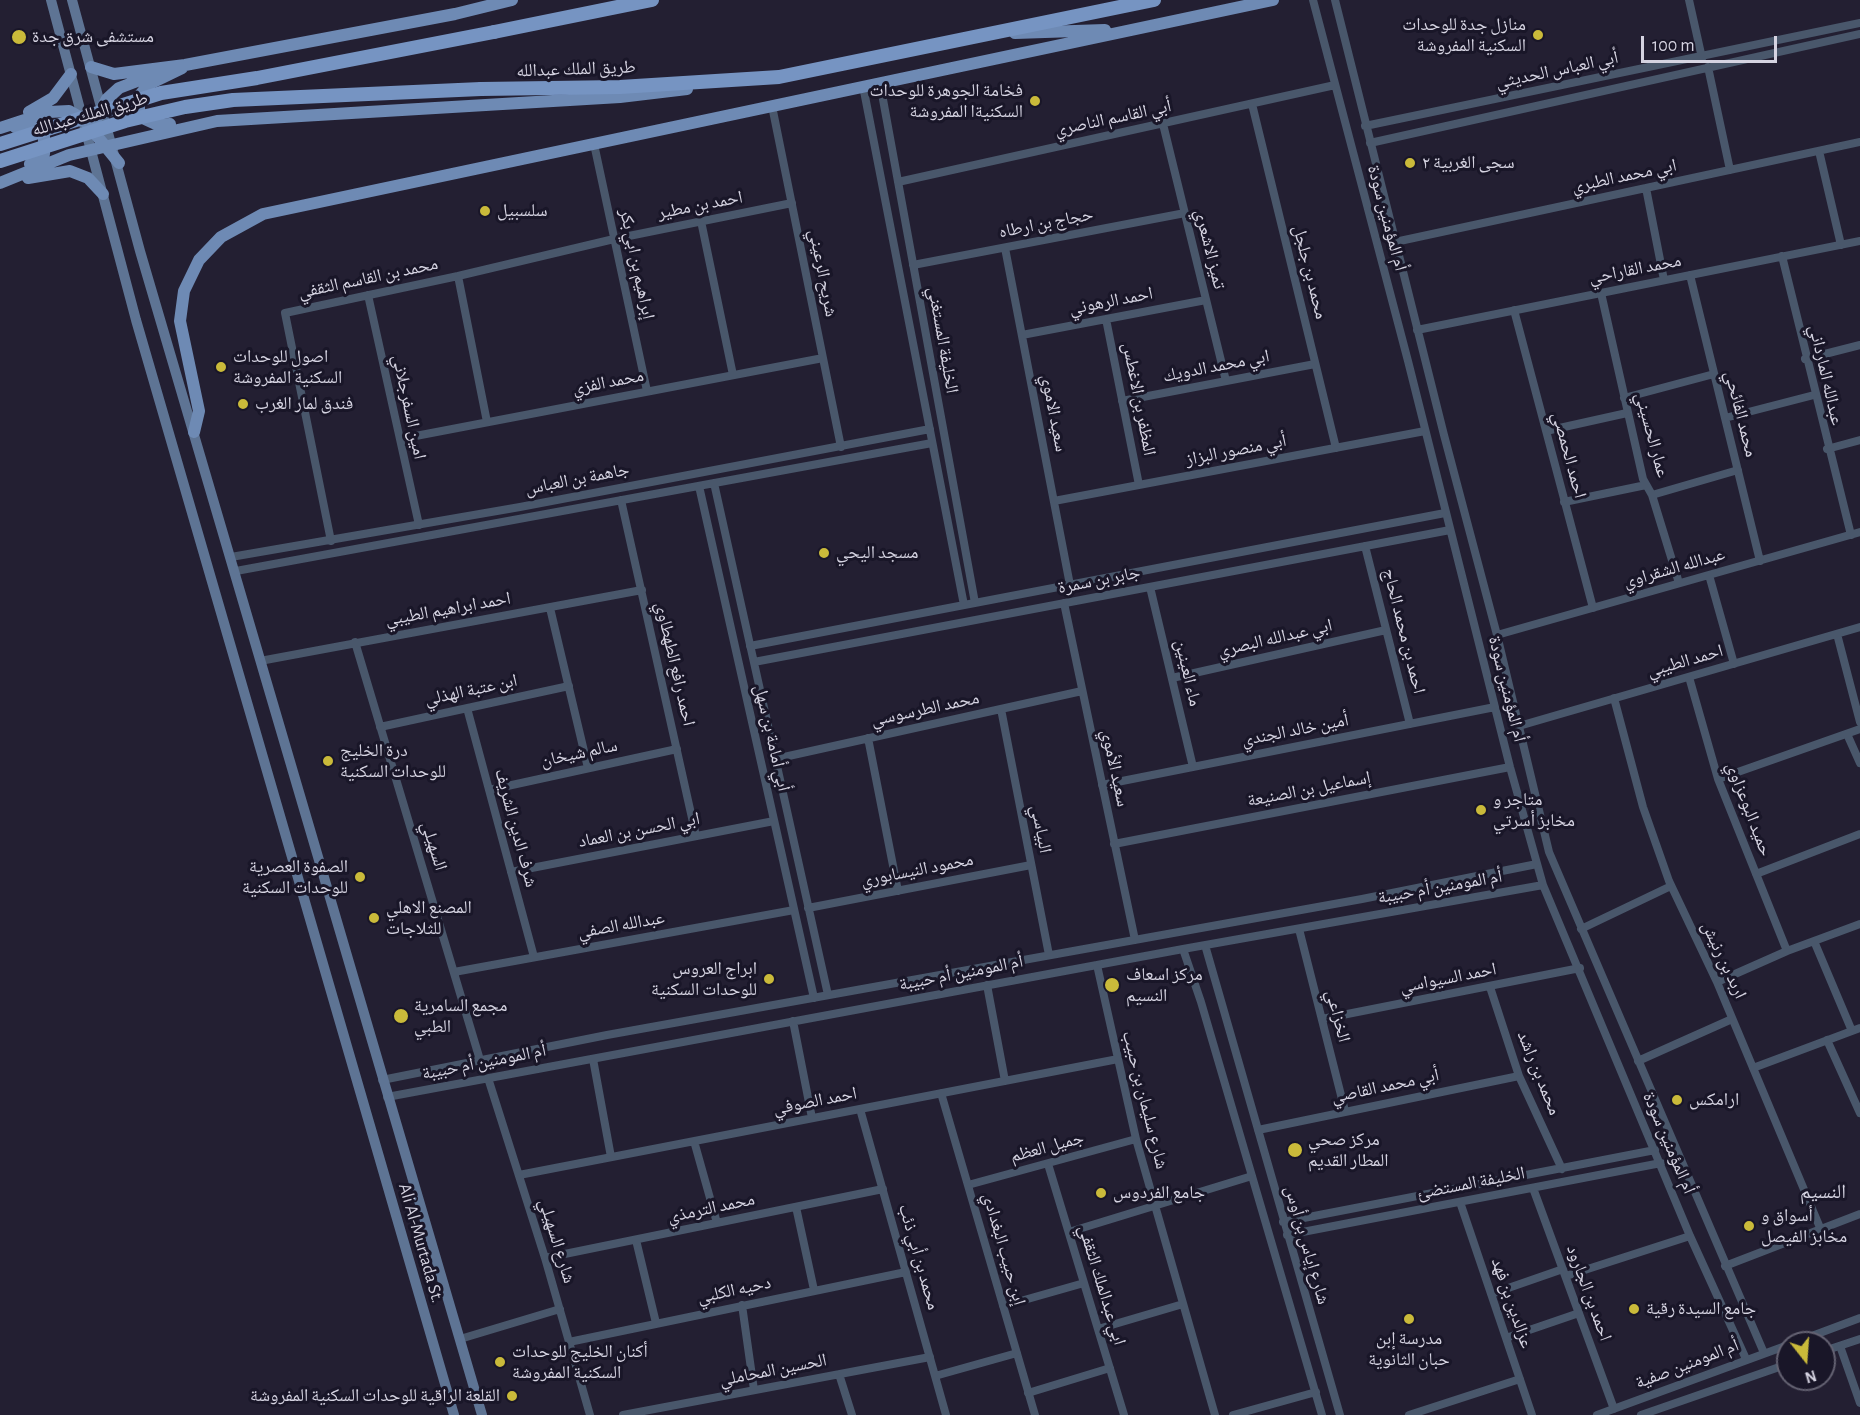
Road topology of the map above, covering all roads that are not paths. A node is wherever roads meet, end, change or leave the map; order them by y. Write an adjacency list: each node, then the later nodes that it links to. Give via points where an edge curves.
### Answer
1 (51, 0): 18 (main road, Ali Al-Murtada St.)
2 (72, 0): 16 (main road)
3 (512, 0): 15 (main road, طريق الملك عبدالله)
4 (652, 0): 33 (highway, bridge, via 257,78 161,93)
5 (1154, 0): 12 (highway, طريق الملك عبدالله)
6 (1273, 0): 11 (main road)
7 (1313, 0): 21 (street, أم المؤمنين سودة)
8 (1335, 0): 29 (street, أم المؤمنين سودة)
9 (1689, 0): 14 (street)
10 (1860, 23): 14 (street, أبي العباس الحديثي)
11 (1138, 29): 12 (main road); 20 (main road)
12 (999, 33): 19 (highway, طريق الملك عبدالله)
13 (1860, 34): 17 (street, أبي العباس الحديثي)
14 (1702, 58): 29 (street, أبي العباس الحديثي)
15 (185, 65): 16 (main road, طريق الملك عبدالله, via 114,74); 24 (main road, via 126,84); 28 (main road, via 145,87 138,106 142,116 153,124)
16 (91, 67): 24 (main road)
17 (1708, 67): 36 (street, أبي العباس الحديثي); 41 (street)
18 (71, 74): 26 (main road, Ali Al-Murtada St.); 30 (main road, طريق الملك عبدالله, via 47,103)
19 (779, 77): 28 (main road, via 620,97 235,119); 39 (highway, طريق الملك عبدالله, bridge, via 620,87 233,100 125,121)
20 (880, 83): 22 (main road); 43 (street, الخليفة المستغني)
21 (1335, 85): 23 (street, أبي القاسم الناصري); 81 (street, أم المؤمنين سودة)
22 (863, 86): 25 (main road); 80 (street, الخليفة المستغني)
23 (1252, 104): 27 (street, أبي القاسم الناصري); 69 (street, محمد بن جلجل)
24 (102, 105): 31 (main road); 34 (main road)
25 (772, 106): 35 (main road); 46 (street, شريح الرعيني)
26 (83, 119): 30 (main road, via 75,112 56,110); 31 (main road); 37 (main road, Ali Al-Murtada St.)
27 (1163, 124): 43 (street, أبي القاسم الناصري); 47 (street, تميز الاشعري)
28 (189, 126): 34 (main road)
29 (1365, 126): 36 (street, أم المؤمنين سودة)
30 (0, 128): 42 (main road, via 35,128 44,136 46,145 39,161 15,169)
31 (94, 130): 34 (main road); 37 (main road)
32 (1860, 142): 38 (street, ابي محمد الطبري)
33 (0, 144)
34 (109, 144): 37 (main road); 40 (main road)
35 (594, 144): 49 (street, إبراهيم بن ابي بكر); 83 (main road, via 263,214 221,237 199,260 184,291 180,321 199,411)
36 (1370, 144): 51 (street, أم المؤمنين سودة)
37 (91, 149): 42 (main road); 45 (main road, Ali Al-Murtada St.)
38 (1819, 151): 41 (street, ابي محمد الطبري); 52 (street)
39 (0, 161)
40 (118, 163): 83 (main road, Ali Al-Murtada St.)
41 (1730, 170): 44 (street, ابي محمد الطبري)
42 (0, 182): 45 (main road, via 70,171 88,178)
43 (898, 182): 55 (street, الخليفة المستغني)
44 (1646, 188): 51 (street, ابي محمد الطبري); 58 (street)
45 (103, 194): 265 (main road, Ali Al-Murtada St., via 136,320)
46 (792, 203): 48 (street, احمد بن مطير); 67 (street, شريح الرعيني)
47 (1185, 213): 53 (street, حجاج بن ارطاه); 61 (street, تميز الاشعري)
48 (701, 221): 49 (street, احمد بن مطير); 71 (street)
49 (614, 239): 57 (street, محمد بن القاسم الثقفي); 73 (street, إبراهيم بن ابي بكر)
50 (1860, 241): 52 (street, محمد القاراحي)
51 (1395, 242): 64 (street, أم المؤمنين سودة)
52 (1841, 245): 54 (street, محمد القاراحي)
53 (1005, 248): 55 (street, حجاج بن ارطاه); 65 (street, سعيد الاموي)
54 (1782, 256): 56 (street, محمد القاراحي); 68 (street, عبدالله المارداني)
55 (913, 265): 113 (street, الخليفة المستغني)
56 (1690, 275): 58 (street, محمد القاراحي); 70 (street, محمد الفائحي)
57 (458, 276): 60 (street, محمد بن القاسم الثقفي); 79 (street)
58 (1664, 280): 59 (street, محمد القاراحي)
59 (1601, 293): 62 (street, محمد القاراحي); 75 (street, عمار الحسيني)
60 (368, 295): 84 (street, امين السفرجلاني); 103 (street, محمد بن القاسم الثقفي, via 285,313)
61 (1206, 300): 63 (street, احمد الرهوني); 72 (street, تميز الاشعري)
62 (1514, 310): 64 (street, محمد القاراحي); 82 (street, احمد الحمصي)
63 (1106, 319): 65 (street, احمد الرهوني); 76 (street, المظفر بن الاغطس)
64 (1417, 330): 121 (street, أم المؤمنين سودة)
65 (1022, 335): 97 (street, سعيد الاموي)
66 (1860, 345): 68 (street)
67 (823, 358): 71 (street, محمد الفزي); 87 (street, شريح الرعيني)
68 (1805, 359): 74 (street, عبدالله المارداني)
69 (1315, 364): 72 (street, ابي محمد الدويك); 88 (street, محمد بن جلجل)
70 (1714, 374): 75 (street); 78 (street, محمد الفائحي)
71 (733, 375): 73 (street, محمد الفزي)
72 (1226, 381): 76 (street, ابي محمد الدويك)
73 (647, 391): 79 (street, محمد الفزي)
74 (1814, 395): 78 (street); 89 (street, عبدالله المارداني)
75 (1624, 398): 77 (street, عمار الحسيني)
76 (1122, 401): 92 (street, المظفر بن الاغطس)
77 (1627, 413): 82 (street); 93 (street, عمار الحسيني)
78 (1725, 418): 90 (street, محمد الفائحي)
79 (488, 422): 84 (street, محمد الفزي)
80 (930, 429): 86 (street, الخليفة المستغني); 87 (street, جاهمة بن العباس)
81 (1425, 431): 88 (street, أبي منصور البزاز); 99 (street, أم المؤمنين سودة)
82 (1546, 431): 98 (street, احمد الحمصي)
83 (194, 432): 105 (main road, Ali Al-Murtada St.)
84 (400, 439): 100 (street, امين السفرجلاني)
85 (1860, 440): 89 (street)
86 (932, 442): 91 (street, جاهمة بن العباس); 115 (street, الخليفة المستغني)
87 (841, 447): 100 (street, جاهمة بن العباس)
88 (1336, 448): 92 (street, أبي منصور البزاز)
89 (1827, 450): 102 (street, عبدالله المارداني)
90 (1738, 471): 95 (street); 106 (street, محمد الفائحي)
91 (714, 483): 94 (street, جاهمة بن العباس); 123 (street, أبي أمامة بن سهل)
92 (1139, 485): 97 (street, أبي منصور البزاز)
93 (1646, 485): 95 (street, عمار الحسيني); 98 (street)
94 (699, 486): 96 (street, جاهمة بن العباس); 151 (street, أبي أمامة بن سهل)
95 (1652, 495): 109 (street, عمار الحسيني)
96 (621, 500): 107 (street, جاهمة بن العباس); 112 (street, احمد رافع الطهطاوي)
97 (1053, 501): 110 (street, سعيد الاموي)
98 (1564, 502): 117 (street, احمد الحمصي)
99 (1445, 513): 101 (street, أم المؤمنين سودة); 110 (street, جابر بن سمرة)
100 (419, 525): 103 (street, جاهمة بن العباس)
101 (1450, 530): 104 (street, جابر بن سمرة); 132 (street, أم المؤمنين سودة)
102 (1855, 533): 106 (street, عبدالله الشقراوي)
103 (331, 541): 105 (street, جاهمة بن العباس)
104 (1365, 546): 111 (street, جابر بن سمرة); 119 (street, احمد بن محمد الحاج)
105 (231, 557): 107 (main road, Ali Al-Murtada St.)
106 (1760, 561): 108 (street, عبدالله الشقراوي)
107 (236, 572): 124 (main road, Ali Al-Murtada St.)
108 (1709, 575): 109 (street, عبدالله الشقراوي); 126 (street)
109 (1679, 583): 117 (street, عبدالله الشقراوي)
110 (1070, 585): 113 (street, جابر بن سمرة)
111 (1150, 587): 114 (street, جابر بن سمرة); 128 (street, ماء العينين)
112 (642, 590): 116 (street, احمد ابراهيم الطيبي); 142 (street, احمد رافع الطهطاوي)
113 (975, 603): 115 (street, جابر بن سمرة)
114 (1064, 603): 125 (street, جابر بن سمرة); 130 (street, سعيد الأموي)
115 (964, 605): 123 (street, جابر بن سمرة)
116 (550, 608): 122 (street, احمد ابراهيم الطيبي); 129 (street)
117 (1593, 608): 121 (street, عبدالله الشقراوي)
118 (1860, 627): 120 (street, احمد الطيبي)
119 (1386, 630): 128 (street, ابي عبدالله البصري); 136 (street, احمد بن محمد الحاج)
120 (1838, 634): 126 (street, احمد الطيبي); 135 (street)
121 (1497, 635): 138 (street, أم المؤمنين سودة)
122 (355, 642): 124 (street, احمد ابراهيم الطيبي); 137 (street, السهيلي)
123 (750, 646): 125 (street, أبي أمامة بن سهل)
124 (260, 661): 194 (main road, Ali Al-Murtada St.)
125 (754, 662): 143 (street, أبي أمامة بن سهل)
126 (1734, 664): 127 (street, احمد الطيبي)
127 (1689, 676): 131 (street, احمد الطيبي); 148 (street, حميد البوعزاوي)
128 (1172, 678): 145 (street, ماء العينين)
129 (569, 686): 133 (street, ابن عتبة الهذلي); 146 (street)
130 (1082, 691): 134 (street, محمد الطرسوسي); 149 (street, سعيد الأموي)
131 (1614, 698): 138 (street, احمد الطيبي); 160 (street, اربد بن رنيش, via 1642,807)
132 (1495, 707): 136 (street, أمين خالد الجندي); 147 (street, أم المؤمنين سودة)
133 (467, 708): 137 (street, ابن عتبة الهذلي); 150 (street, شرف الدين الشريف)
134 (1001, 709): 141 (street, محمد الطرسوسي); 156 (street, البياسي)
135 (1860, 722)
136 (1410, 724): 145 (street, أمين خالد الجندي)
137 (380, 726): 176 (street, السهيلي)
138 (1519, 726): 166 (street, أم المؤمنين سودة, via 1549,852)
139 (1860, 729): 140 (street)
140 (1847, 734): 144 (street); 148 (street)
141 (868, 738): 143 (street, محمد الطرسوسي); 161 (street)
142 (677, 749): 146 (street, سالم شيخان); 153 (street, احمد رافع الطهطاوي)
143 (775, 759): 162 (street, أبي أمامة بن سهل)
144 (1860, 763)
145 (1193, 767): 149 (street, أمين خالد الجندي)
146 (588, 768): 150 (street, سالم شيخان)
147 (1510, 768): 154 (street, إسماعيل بن الصنيعة); 155 (street, أم المؤمنين سودة)
148 (1718, 779): 158 (street, حميد البوعزاوي)
149 (1102, 785): 154 (street, سعيد الأموي)
150 (489, 790): 157 (street, شرف الدين الشريف)
151 (774, 821): 153 (street, ابي الحسن بن العماد); 163 (street, أبي أمامة بن سهل)
152 (1860, 834): 158 (street)
153 (696, 836): 157 (street, ابي الحسن بن العماد)
154 (1114, 844): 167 (street, سعيد الأموي)
155 (1537, 864): 159 (street, أم المؤمنين سودة); 167 (street, أم المومنين أم حبيبة)
156 (1031, 865): 161 (street, محمود النيسابوري); 172 (street, البياسي)
157 (511, 872): 173 (street, شرف الدين الشريف)
158 (1756, 874): 171 (street, حميد البوعزاوي)
159 (1543, 885): 165 (street, أم المومنين أم حبيبة); 175 (street, أم المؤمنين سودة)
160 (1671, 886): 166 (street); 177 (street, اربد بن رنيش)
161 (898, 891): 162 (street, محمود النيسابوري)
162 (808, 908): 180 (street, أبي أمامة بن سهل)
163 (794, 910): 173 (street, عبدالله الصفي); 181 (street, أبي أمامة بن سهل)
164 (1860, 924): 168 (street)
165 (1299, 929): 169 (street, أم المومنين أم حبيبة); 182 (street, الخزاعي)
166 (1581, 929): 190 (street, أم المؤمنين سودة)
167 (1135, 940): 172 (street, أم المومنين أم حبيبة)
168 (1814, 941): 171 (street); 185 (street)
169 (1205, 945): 170 (street, أم المومنين أم حبيبة); 202 (street, شارع إياس بن أوس)
170 (1183, 949): 174 (street, أم المومنين أم حبيبة); 211 (street, شارع إياس بن أوس)
171 (1787, 951): 177 (street)
172 (1049, 955): 180 (street, أم المومنين أم حبيبة)
173 (534, 957): 176 (street, عبدالله الصفي)
174 (1096, 965): 178 (street, أم المومنين أم حبيبة); 189 (street, شارع سليمان بن حبيب)
175 (1580, 968): 179 (street, احمد السيواسي); 205 (street, أم المؤمنين سودة)
176 (454, 972): 187 (street, السهيلي)
177 (1717, 982): 183 (street, اربد بن رنيش)
178 (987, 985): 184 (street, أم المومنين أم حبيبة); 195 (street)
179 (1490, 987): 182 (street, احمد السيواسي); 192 (street, محمد بن راشد)
180 (828, 995): 181 (street, أم المومنين أم حبيبة)
181 (814, 998): 187 (street, أم المومنين أم حبيبة)
182 (1322, 1019): 199 (street, الخزاعي)
183 (1732, 1019): 190 (street); 191 (street, اربد بن رنيش)
184 (793, 1022): 188 (street, أم المومنين أم حبيبة); 201 (street)
185 (1856, 1030): 186 (street)
186 (1827, 1040): 191 (street); 200 (street)
187 (480, 1059): 194 (street, أم المومنين أم حبيبة)
188 (593, 1059): 193 (street, أم المومنين أم حبيبة); 206 (street)
189 (1118, 1059): 195 (street, احمد الصوفي); 203 (street, شارع سليمان بن حبيب)
190 (1638, 1061): 227 (street, أم المؤمنين سودة)
191 (1753, 1068): 221 (street, اربد بن رنيش)
192 (1519, 1076): 199 (street, أبي محمد القاصي); 209 (street, محمد بن راشد)
193 (488, 1078): 197 (street, أم المومنين أم حبيبة); 210 (street, شارع السهيلي)
194 (382, 1080): 197 (main road, Ali Al-Murtada St.)
195 (1005, 1081): 196 (street, احمد الصوفي)
196 (941, 1093): 198 (street, احمد الصوفي); 212 (street, إبن حبيب البغدادي)
197 (386, 1095): 244 (main road, Ali Al-Murtada St.)
198 (860, 1109): 201 (street, احمد الصوفي); 214 (street, محمد بن أبي ذئب)
199 (1345, 1111): 202 (street, أبي محمد القاصي)
200 (1860, 1113)
201 (812, 1118): 204 (street, احمد الصوفي)
202 (1258, 1130): 219 (street, شارع إياس بن أوس)
203 (1136, 1139): 208 (street, جميل العظم); 217 (street, شارع سليمان بن حبيب)
204 (694, 1141): 206 (street, احمد الصوفي); 220 (street)
205 (1655, 1150): 207 (street, أم المؤمنين سودة); 209 (street, الخليفة المستضئ)
206 (612, 1157): 210 (street, احمد الصوفي)
207 (1661, 1162): 213 (street, الخليفة المستضئ); 224 (street, أم المؤمنين سودة)
208 (1048, 1164): 212 (street, جميل العظم); 222 (street, ابي عبدالملك الثقفي)
209 (1562, 1169): 219 (street, الخليفة المستضئ)
210 (519, 1175): 226 (street, شارع السهيلي)
211 (1252, 1176): 217 (street); 259 (street, شارع إياس بن أوس)
212 (968, 1185): 235 (street, إبن حبيب البغدادي)
213 (1533, 1188): 215 (street, الخليفة المستضئ); 229 (street, احمد بن الجارود)
214 (883, 1189): 216 (street, محمد الترمذي); 228 (street, محمد بن أبي ذئب)
215 (1460, 1202): 223 (street, الخليفة المستضئ); 232 (street, عزالدين بن فهد)
216 (796, 1207): 220 (street, محمد الترمذي); 231 (street)
217 (1156, 1207): 222 (street); 233 (street, شارع سليمان بن حبيب)
218 (1860, 1215): 221 (street)
219 (1283, 1222): 223 (street, شارع إياس بن أوس)
220 (717, 1223): 225 (street, محمد الترمذي)
221 (1821, 1230): 227 (street)
222 (1069, 1232): 230 (street, ابي عبدالملك الثقفي)
223 (1287, 1235): 277 (street, شارع إياس بن أوس)
224 (1690, 1236): 229 (street); 252 (street, أم المؤمنين سودة)
225 (636, 1240): 226 (street, محمد الترمذي); 239 (street)
226 (545, 1258): 236 (street, شارع السهيلي)
227 (1725, 1266): 250 (street, أم المؤمنين سودة)
228 (906, 1272): 231 (street, دحيه الكلبي); 251 (street, محمد بن أبي ذئب)
229 (1564, 1273): 232 (street); 237 (street, احمد بن الجارود)
230 (1084, 1283): 235 (street); 240 (street, ابي عبدالملك الثقفي)
231 (814, 1290): 234 (street, دحيه الكلبي)
232 (1491, 1294): 242 (street, عزالدين بن فهد)
233 (1183, 1304): 240 (street); 274 (street, شارع سليمان بن حبيب)
234 (742, 1305): 239 (street, دحيه الكلبي); 258 (street)
235 (1003, 1306): 249 (street, إبن حبيب البغدادي)
236 (560, 1309): 244 (street); 245 (street, شارع السهيلي)
237 (1579, 1314): 242 (street); 263 (street, احمد بن الجارود)
238 (1860, 1318): 241 (street)
239 (656, 1323): 245 (street, دحيه الكلبي)
240 (1098, 1329): 253 (street, ابي عبدالملك الثقفي)
241 (1825, 1331)
242 (1506, 1338): 257 (street, عزالدين بن فهد)
243 (1860, 1338): 246 (street)
244 (460, 1339): 266 (main road, Ali Al-Murtada St.)
245 (569, 1342): 267 (street, شارع السهيلي)
246 (1840, 1346): 247 (street); 261 (street)
247 (1836, 1347)
248 (1776, 1349): 250 (street, أم المومنين صفية)
249 (1017, 1353): 256 (street); 260 (street, إبن حبيب البغدادي)
250 (1764, 1353): 252 (street, أم المومنين صفية)
251 (930, 1357): 255 (street, الحسين المحاملي); 256 (street, محمد بن أبي ذئب)
252 (1746, 1359): 263 (street, أم المومنين صفية)
253 (1110, 1368): 260 (street); 273 (street, ابي عبدالملك الثقفي)
254 (1776, 1368): 264 (street, أم المومنين صفية)
255 (840, 1374): 258 (street, الحسين المحاملي); 270 (street)
256 (935, 1376): 271 (street, محمد بن أبي ذئب)
257 (1520, 1379): 278 (street); 279 (street, عزالدين بن فهد)
258 (754, 1390): 262 (street, الحسين المحاملي)
259 (1316, 1392): 275 (street); 276 (street, شارع إياس بن أوس)
260 (1028, 1393): 272 (street, إبن حبيب البغدادي)
261 (1860, 1403)
262 (680, 1404): 268 (street, الحسين المحاملي); 269 (street)
263 (1614, 1409): 280 (street, أم المومنين صفية)
264 (1645, 1414)
265 (454, 1415)
266 (482, 1415)
267 (590, 1415)
268 (623, 1415)
269 (683, 1415)
270 (852, 1415)
271 (946, 1415)
272 (1035, 1415)
273 (1124, 1415)
274 (1215, 1415)
275 (1233, 1415)
276 (1322, 1415)
277 (1340, 1415)
278 (1410, 1415)
279 (1532, 1415)
280 (1597, 1415)

